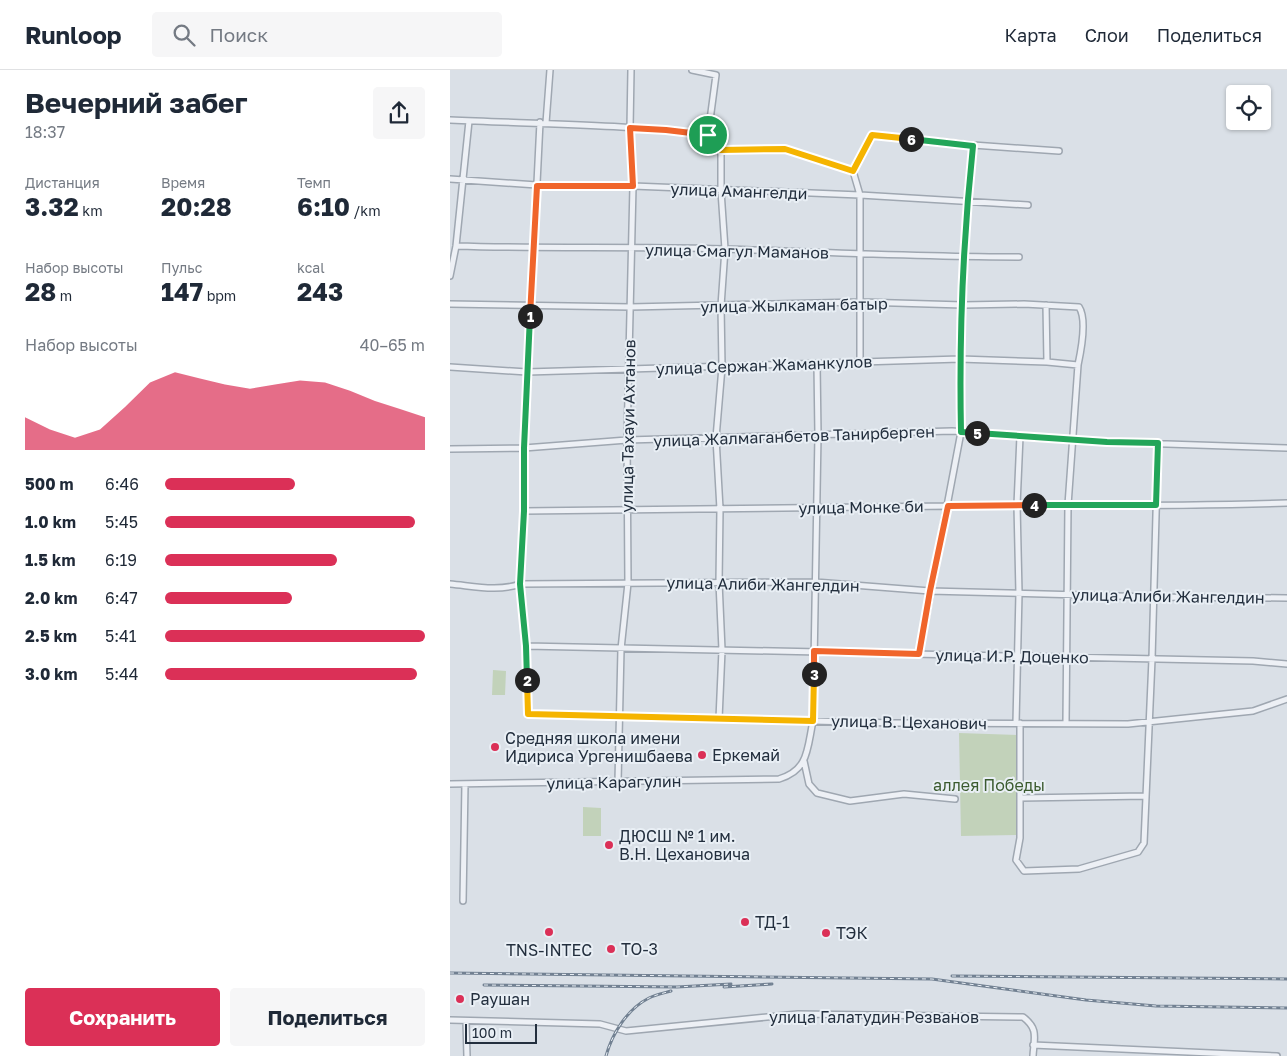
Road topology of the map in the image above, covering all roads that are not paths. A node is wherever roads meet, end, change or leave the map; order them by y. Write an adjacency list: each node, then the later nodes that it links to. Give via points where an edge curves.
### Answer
1 (550, 70): 6 (street)
2 (631, 70): 7 (street, улица Тахауи Ахтанов)
3 (692, 70): 8 (street, via 716,75)
4 (450, 120): 5 (street)
5 (469, 120): 6 (street); 14 (street)
6 (543, 123): 7 (street); 15 (street)
7 (630, 128): 8 (street); 16 (street, улица Тахауи Ахтанов)
8 (708, 135): 10 (street)
9 (973, 146): 11 (street); 12 (street, via 872,135); 19 (street)
10 (721, 150): 12 (street, via 785,149); 17 (street)
11 (1058, 151)
12 (853, 171): 18 (street)
13 (450, 179): 14 (street, улица Амангелди)
14 (462, 179): 15 (street, улица Амангелди); 21 (street)
15 (537, 186): 16 (street, улица Амангелди); 22 (street)
16 (633, 186): 17 (street, улица Амангелди); 23 (street, улица Тахауи Ахтанов)
17 (721, 191): 18 (street, улица Амангелди); 24 (street)
18 (860, 196): 19 (street, улица Амангелди); 25 (street)
19 (967, 202): 20 (street, улица Амангелди); 26 (street)
20 (1028, 205)
21 (456, 246): 22 (street, улица Смагул Маманов); 28 (street)
22 (534, 249): 23 (street, улица Смагул Маманов); 32 (street)
23 (631, 249): 24 (street, улица Смагул Маманов); 35 (street, улица Тахауи Ахтанов)
24 (725, 249): 25 (street, улица Смагул Маманов); 33 (street)
25 (860, 254): 26 (street, улица Смагул Маманов); 29 (street)
26 (964, 257): 27 (street, улица Смагул Маманов); 31 (street)
27 (1019, 257)
28 (450, 276)
29 (861, 302): 31 (street, улица Жылкаман батыр); 33 (street, улица Жылкаман батыр); 37 (street)
30 (450, 304): 32 (street, улица Жылкаман батыр)
31 (963, 305): 34 (street, улица Жылкаман батыр); 36 (street)
32 (530, 306): 35 (street, улица Жылкаман батыр); 44 (street)
33 (721, 306): 35 (street, улица Жылкаман батыр); 42 (street)
34 (1046, 306): 38 (street); 40 (street, улица Жылкаман батыр, via 1079,307 1082,312 1082,347)
35 (630, 307): 43 (street, улица Тахауи Ахтанов)
36 (960, 360): 37 (street, улица Сержан Жаманкулов); 38 (street, улица Сержан Жаманкулов); 45 (street)
37 (860, 362): 39 (street, улица Сержан Жаманкулов)
38 (1046, 362): 40 (street, улица Сержан Жаманкулов)
39 (817, 364): 42 (street, улица Сержан Жаманкулов); 46 (street)
40 (1078, 365): 49 (street)
41 (450, 367): 44 (street, улица Сержан Жаманкулов)
42 (722, 367): 43 (street, улица Сержан Жаманкулов); 48 (street)
43 (629, 370): 44 (street, улица Сержан Жаманкулов); 50 (street, улица Тахауи Ахтанов)
44 (527, 372): 52 (street)
45 (961, 432): 46 (street, улица Жалмаганбетов Танирберген); 47 (street, улица Жалмаганбетов Танирберген); 59 (street)
46 (818, 435): 48 (street, улица Жалмаганбетов Танирберген); 60 (street)
47 (1020, 436): 49 (street, улица Жалмаганбетов Танирберген); 56 (street)
48 (716, 438): 50 (street, улица Жалмаганбетов Танирберген); 61 (street)
49 (1074, 439): 51 (street, улица Жалмаганбетов Танирберген); 57 (street)
50 (627, 440): 52 (street, улица Жалмаганбетов Танирберген); 62 (street, улица Тахауи Ахтанов)
51 (1158, 443): 53 (street, улица Жалмаганбетов Танирберген); 58 (street)
52 (524, 448): 54 (street, улица Жалмаганбетов Танирберген); 63 (street)
53 (1287, 448)
54 (450, 449)
55 (1287, 503): 58 (street, улица Монке би)
56 (1017, 505): 57 (street, улица Монке би); 59 (street, улица Монке би); 70 (street)
57 (1068, 505): 58 (street, улица Монке би); 71 (street)
58 (1156, 505): 72 (street)
59 (948, 506): 60 (street, улица Монке би); 69 (street)
60 (817, 508): 61 (street, улица Монке би); 65 (street)
61 (720, 509): 62 (street, улица Монке би); 64 (street)
62 (627, 510): 63 (street, улица Монке би); 66 (street, улица Тахауи Ахтанов)
63 (524, 511): 68 (street)
64 (719, 582): 65 (street, улица Алиби Жангелдин); 66 (street, улица Алиби Жангелдин); 76 (street)
65 (815, 582): 69 (street, улица Алиби Жангелдин); 77 (street)
66 (628, 583): 68 (street, улица Алиби Жангелдин); 75 (street, улица Тахауи Ахтанов)
67 (450, 584): 68 (street, улица Алиби Жангелдин, via 510,588)
68 (520, 584): 74 (street)
69 (930, 591): 70 (street, улица Алиби Жангелдин); 78 (street)
70 (1019, 593): 71 (street, улица Алиби Жангелдин); 79 (street)
71 (1067, 595): 72 (street, улица Алиби Жангелдин); 80 (street)
72 (1154, 597): 73 (street, улица Алиби Жангелдин); 81 (street)
73 (1287, 598)
74 (526, 646): 75 (street, улица И.Р. Доценко); 84 (street, улица В. Цеханович, via 528,714)
75 (621, 649): 76 (street, улица И.Р. Доценко); 84 (street, улица Тахауи Ахтанов)
76 (722, 650): 77 (street, улица И.Р. Доценко); 85 (street)
77 (814, 651): 78 (street, улица И.Р. Доценко); 86 (street)
78 (919, 654): 79 (street, улица И.Р. Доценко)
79 (1016, 656): 80 (street, улица И.Р. Доценко); 88 (street)
80 (1066, 657): 81 (street, улица И.Р. Доценко); 89 (street)
81 (1152, 658): 82 (street, улица И.Р. Доценко); 87 (street)
82 (1287, 664)
83 (1287, 699): 87 (street, улица В. Цеханович, via 1253,711)
84 (621, 717): 85 (street, улица В. Цеханович); 91 (street, улица Тахауи Ахтанов)
85 (719, 719): 86 (street, улица В. Цеханович)
86 (813, 721): 88 (street, улица В. Цеханович); 90 (street)
87 (1149, 722): 89 (street, улица В. Цеханович); 94 (street)
88 (1018, 723): 89 (street, улица В. Цеханович); 95 (street)
89 (1066, 724)
90 (804, 761): 91 (street, улица Карагулин, via 792,775 779,779); 96 (street, via 809,784 817,793 850,801 904,794)
91 (618, 782): 93 (street, улица Карагулин)
92 (450, 784): 93 (street, улица Карагулин)
93 (465, 784): 97 (street)
94 (1146, 796): 95 (street); 95 (street, via 1144,844 1138,852 1079,869 1024,871 1016,860 1020,838)
95 (1020, 798)
96 (955, 799)
97 (463, 901)
98 (450, 1020): 99 (street, улица Галатудин Резванов)
99 (466, 1021): 100 (street, улица Галатудин Резванов, via 600,1024 626,1031 798,1014 1023,1017 1035,1030); 101 (street)
100 (1033, 1045): 102 (street); 103 (street)
101 (467, 1056)
102 (1033, 1056)
103 (1277, 1056)

